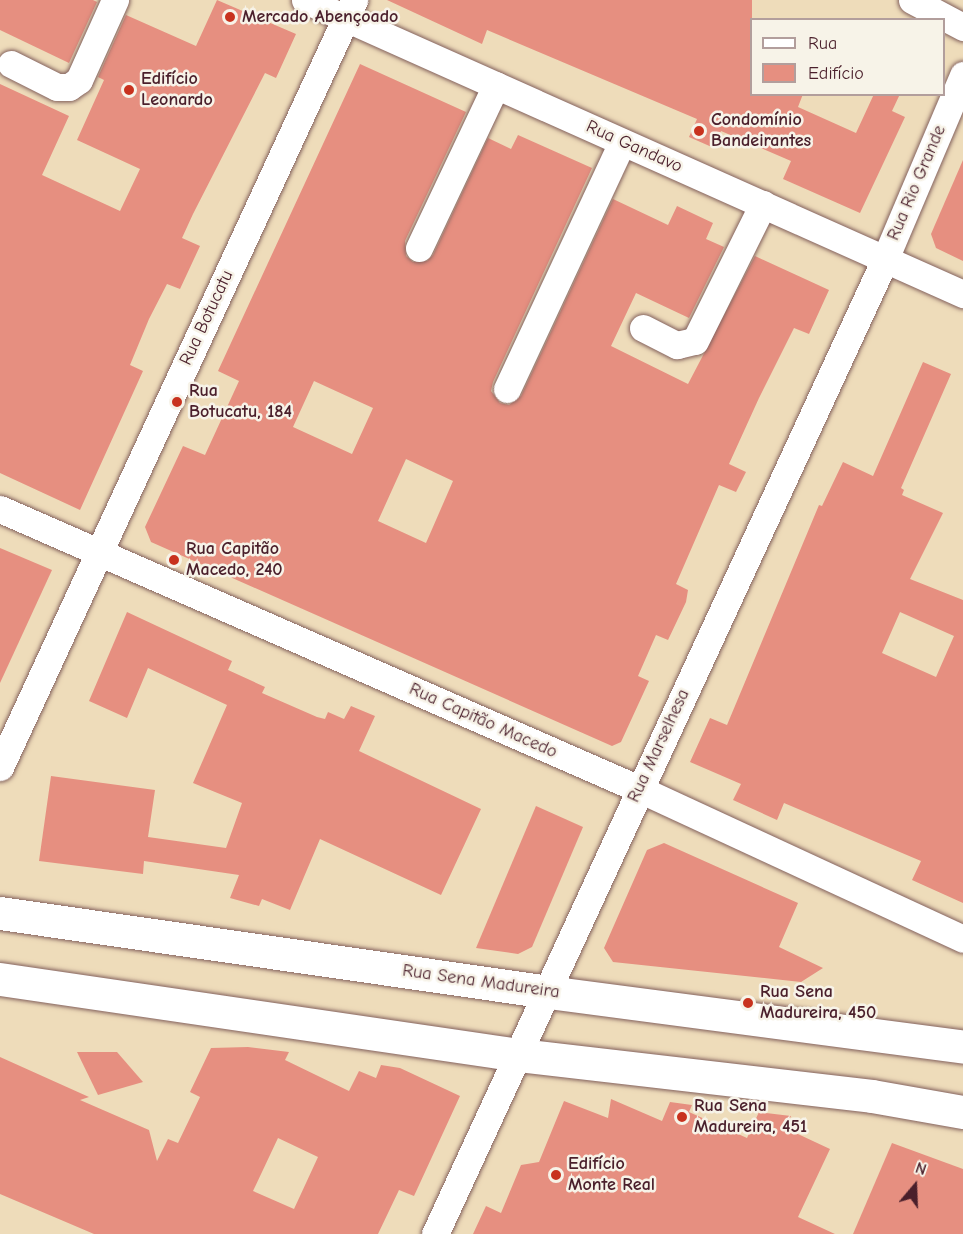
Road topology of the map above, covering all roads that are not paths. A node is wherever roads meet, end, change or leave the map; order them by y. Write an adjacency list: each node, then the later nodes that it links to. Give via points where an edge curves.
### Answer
1 (115, 0): 6 (street, via 79,80 69,87 57,87)
2 (305, 0): 4 (street, Rua Gandavo)
3 (912, 0): 5 (street)
4 (350, 9): 8 (street, Rua Gandavo); 17 (street, Rua Botucatu)
5 (963, 27)
6 (11, 64)
7 (963, 75): 12 (street, Rua Rio Grande)
8 (496, 85): 9 (street, Rua Gandavo); 11 (street)
9 (622, 142): 10 (street, Rua Gandavo); 15 (street)
10 (763, 204): 12 (street, Rua Gandavo); 14 (street, via 695,341 677,345)
11 (418, 248)
12 (885, 259): 13 (street, Rua Gandavo); 19 (street, Rua Marselhesa)
13 (963, 294)
14 (643, 328)
15 (507, 389)
16 (0, 509): 17 (street, Rua Capitão Macedo)
17 (100, 554): 18 (street, Rua Botucatu); 19 (street, Rua Capitão Macedo)
18 (0, 767)
19 (639, 789): 21 (street, Rua Capitão Macedo); 23 (street, Rua Marselhesa)
20 (0, 913): 23 (main road, Rua Sena Madureira)
21 (963, 939)
22 (0, 979): 25 (main road)
23 (548, 992): 24 (main road, Rua Sena Madureira); 25 (street, Rua Marselhesa)
24 (963, 1047)
25 (519, 1055): 26 (main road, via 872,1096); 27 (street, Rua Marselhesa)
26 (963, 1112)
27 (435, 1234)

